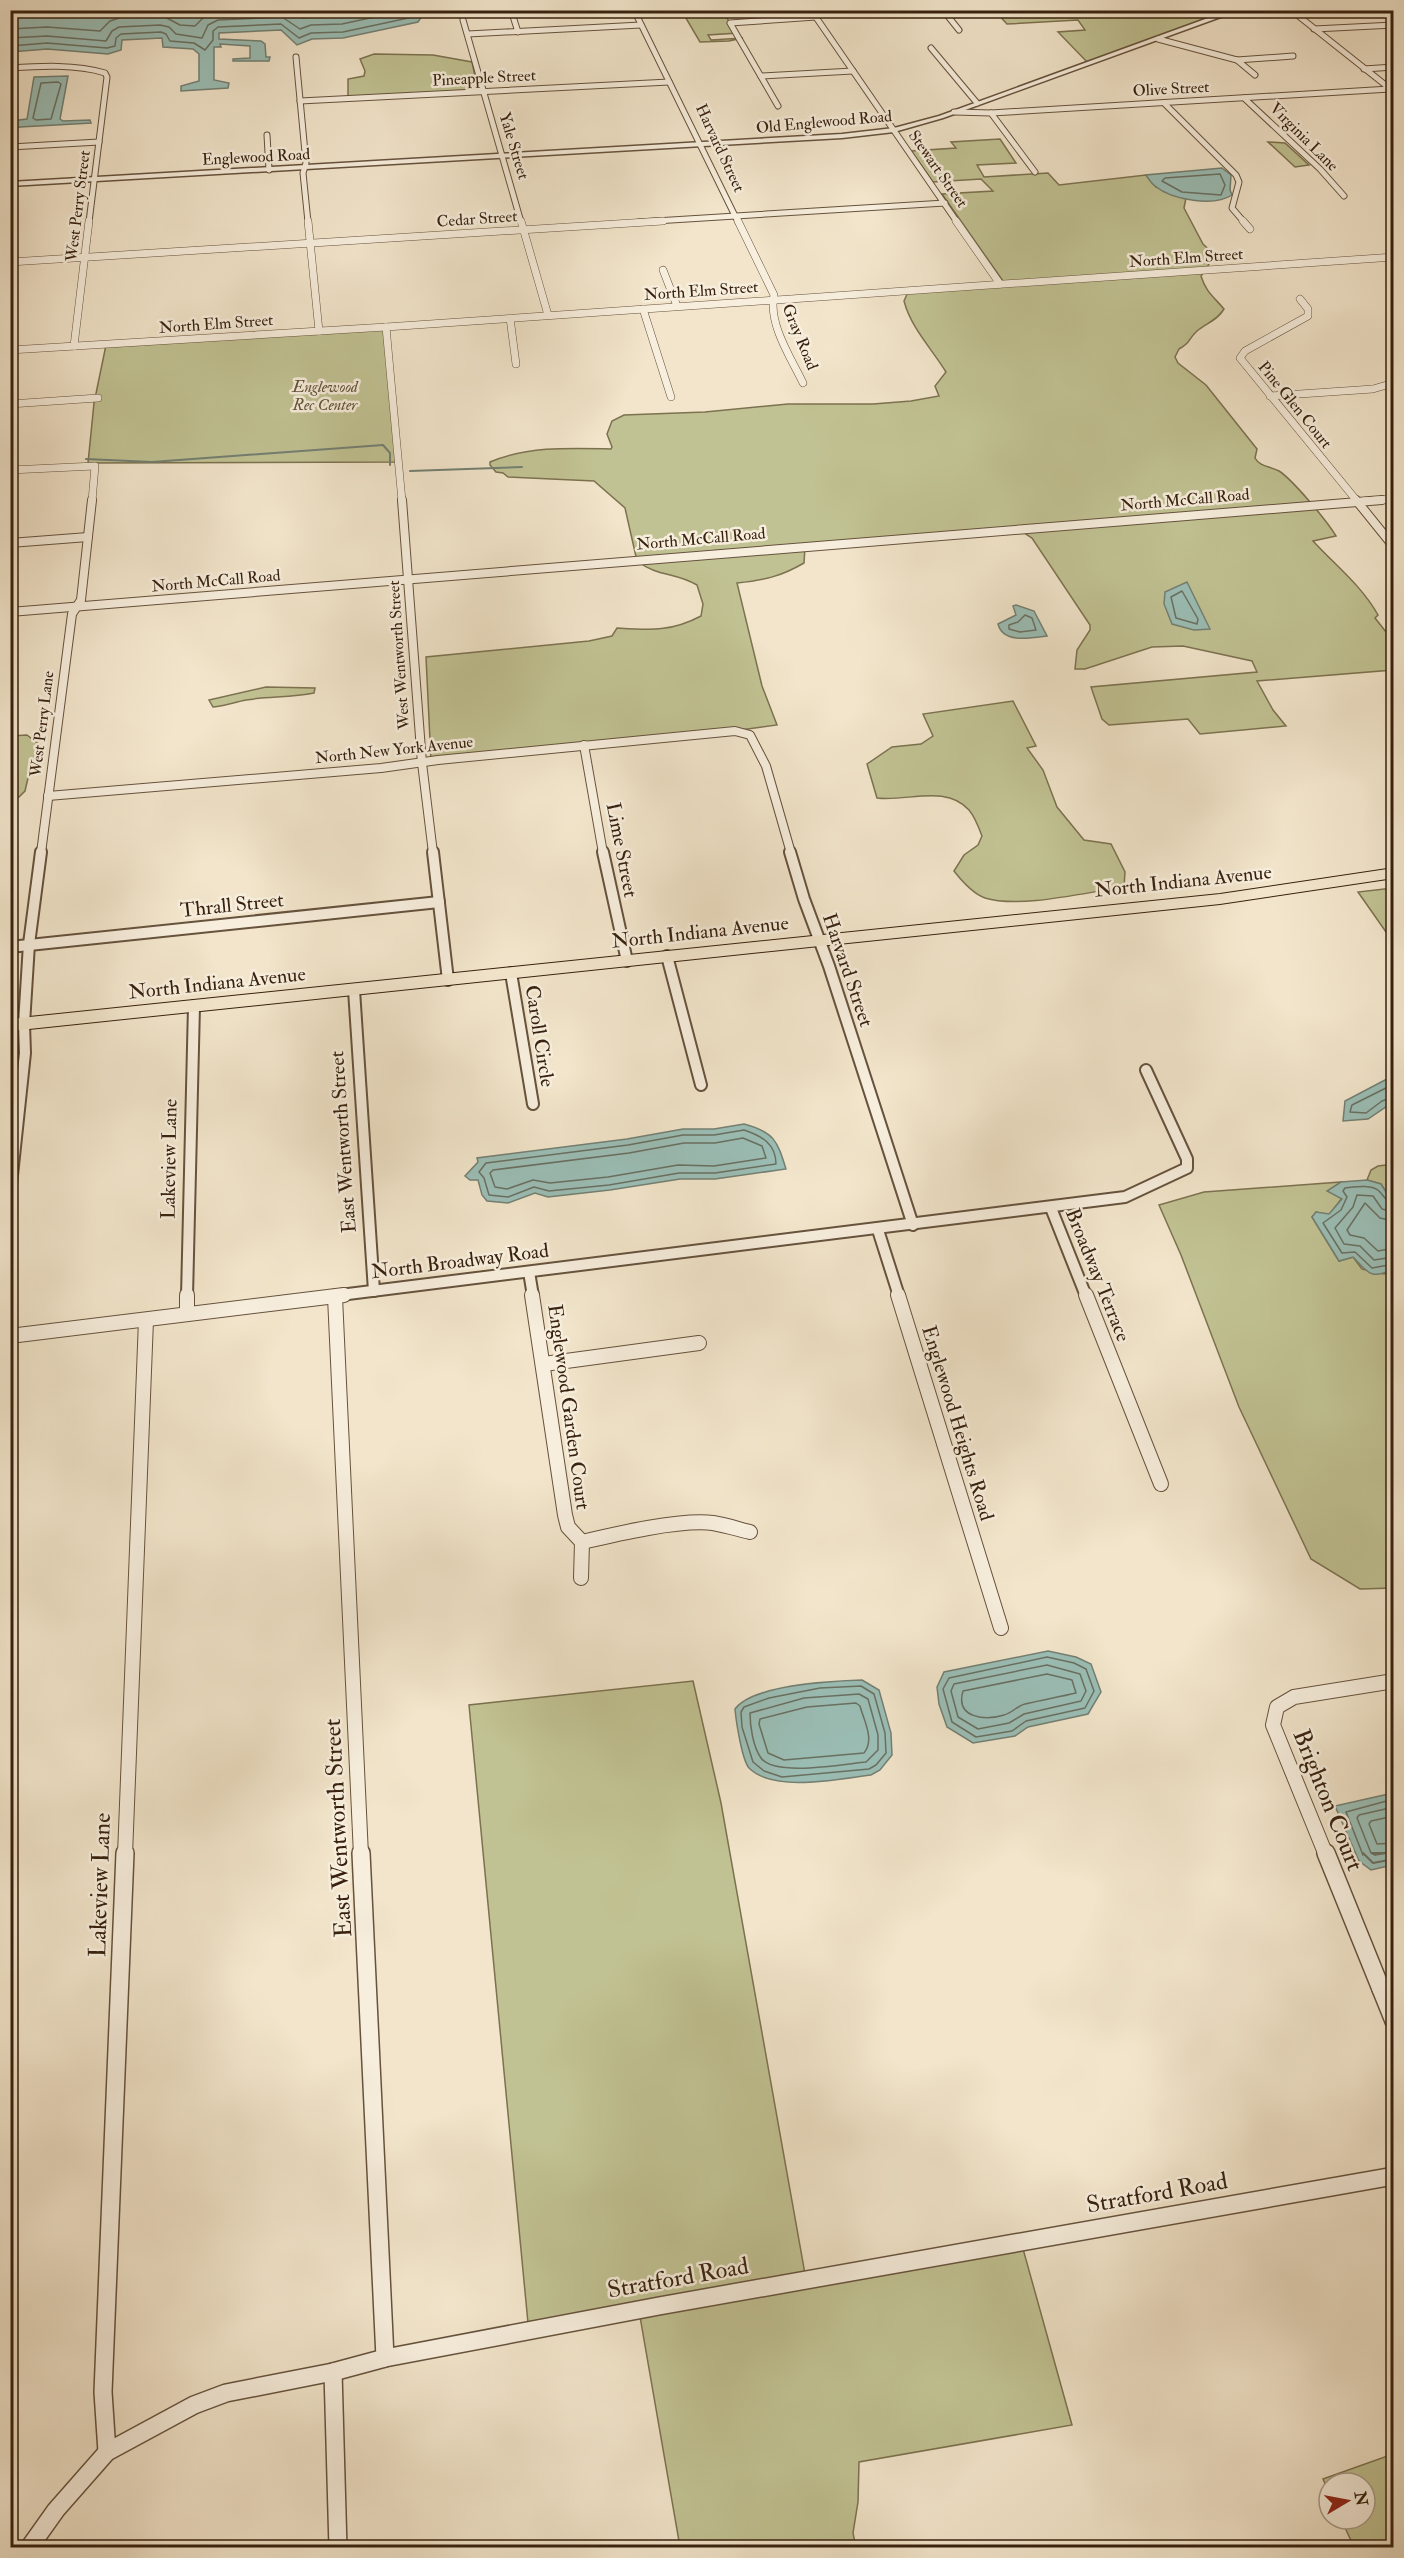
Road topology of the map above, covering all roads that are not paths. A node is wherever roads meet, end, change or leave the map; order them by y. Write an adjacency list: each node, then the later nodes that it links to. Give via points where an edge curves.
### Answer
1 (511, 10): 13 (street)
2 (634, 10): 9 (street, Harvard Street)
3 (811, 10): 7 (street, Stewart Street)
4 (943, 10): 12 (street)
5 (1237, 10): 15 (street, Old Englewood Road)
6 (1291, 10): 11 (street)
7 (816, 16): 23 (street, Stewart Street); 25 (street, via 730,23)
8 (463, 20): 14 (street, Yale Street)
9 (642, 25): 13 (street); 26 (street, Harvard Street)
10 (1394, 25): 11 (street)
11 (1314, 29): 22 (street)
12 (959, 30)
13 (518, 32): 14 (street)
14 (468, 34): 27 (street, Yale Street)
15 (1158, 39): 19 (street); 31 (street, Old Englewood Road)
16 (931, 48): 31 (street)
17 (1293, 56): 19 (street)
18 (296, 57): 30 (street)
19 (1237, 60): 24 (street)
20 (1394, 67): 22 (street)
21 (10, 69): 38 (street, West Perry Street, via 35,66 102,72 107,77)
22 (1364, 69): 28 (street)
23 (853, 71): 25 (street); 36 (street, Stewart Street)
24 (1255, 75)
25 (762, 76): 33 (street)
26 (669, 81): 27 (street, Pineapple Street); 39 (street, Harvard Street)
27 (483, 91): 30 (street, Pineapple Street); 41 (street, Yale Street)
28 (1392, 91): 29 (street, Olive Street)
29 (1244, 98): 32 (street, Olive Street); 47 (street, Virginia Lane)
30 (300, 101): 42 (street)
31 (977, 103): 34 (street, Old Englewood Road)
32 (1164, 103): 35 (street, Olive Street); 50 (street, via 1236,175 1239,182 1232,208)
33 (778, 106)
34 (954, 112): 35 (street, Olive Street); 36 (street, Old Englewood Road)
35 (991, 113): 44 (street)
36 (894, 130): 39 (street, Old Englewood Road); 48 (street, Stewart Street)
37 (267, 135): 43 (street)
38 (99, 142): 40 (street); 45 (street, West Perry Street)
39 (699, 145): 41 (street, Old Englewood Road); 49 (street, Harvard Street)
40 (10, 147)
41 (503, 156): 42 (street, Englewood Road); 51 (street, Yale Street)
42 (305, 168): 43 (street, Englewood Road); 52 (street)
43 (269, 170): 45 (street, Englewood Road)
44 (1035, 172)
45 (95, 180): 46 (street, Englewood Road); 53 (street, West Perry Street)
46 (10, 184)
47 (1344, 196)
48 (945, 204): 49 (street, Cedar Street); 57 (street, Stewart Street)
49 (734, 217): 51 (street, Cedar Street); 59 (street, Harvard Street, via 774,295)
50 (1250, 229)
51 (524, 230): 52 (street, Cedar Street); 62 (street, Yale Street)
52 (310, 243): 53 (street, Cedar Street); 65 (street)
53 (85, 257): 55 (street, Cedar Street); 66 (street, West Perry Street)
54 (1394, 257): 57 (street, North Elm Street)
55 (10, 262)
56 (663, 270): 60 (street)
57 (1000, 284): 59 (street, North Elm Street)
58 (1300, 299): 71 (street, Pine Glen Court, via 1308,316 1241,356)
59 (771, 300): 60 (street, North Elm Street); 69 (street, Gray Road)
60 (677, 306): 61 (street, North Elm Street)
61 (644, 309): 62 (street, North Elm Street); 72 (street)
62 (548, 315): 63 (street, North Elm Street)
63 (510, 318): 64 (street, North Elm Street); 68 (street)
64 (386, 327): 65 (street, North Elm Street); 81 (street, West Wentworth Street)
65 (319, 331): 66 (street, North Elm Street)
66 (74, 346): 67 (street, North Elm Street)
67 (10, 350)
68 (516, 364)
69 (804, 383)
70 (1390, 384): 71 (street, via 1373,389)
71 (1270, 396): 77 (street, Pine Glen Court)
72 (671, 397)
73 (98, 398): 74 (street)
74 (10, 404)
75 (10, 470): 78 (street, West Perry Lane, via 95,466)
76 (1394, 499): 77 (street, North McCall Road)
77 (1356, 502): 80 (street, Pine Glen Court); 81 (street, North McCall Road)
78 (88, 537): 79 (street); 82 (street, West Perry Lane, via 81,600)
79 (10, 543)
80 (1394, 547)
81 (408, 578): 82 (street, North McCall Road); 86 (street, West Wentworth Street)
82 (76, 607): 83 (street, North McCall Road); 87 (street, West Perry Lane)
83 (10, 612)
84 (743, 733): 85 (street, North New York Avenue); 90 (street, Harvard Street, via 753,739 766,766 792,863)
85 (584, 745): 86 (street, North New York Avenue); 94 (street, Lime Street)
86 (422, 763): 87 (street, North New York Avenue); 89 (street, West Wentworth Street)
87 (48, 796): 91 (street, West Perry Lane)
88 (1394, 873): 90 (main road, North Indiana Avenue, via 1220,899)
89 (439, 902): 91 (street, Thrall Street); 96 (street, West Wentworth Street)
90 (819, 941): 93 (main road, North Indiana Avenue); 105 (street, Harvard Street)
91 (29, 944): 92 (street, Thrall Street); 99 (street, West Perry Lane)
92 (10, 946)
93 (667, 956): 94 (main road, North Indiana Avenue); 101 (street)
94 (627, 961): 95 (main road, North Indiana Avenue)
95 (511, 973): 96 (main road, North Indiana Avenue); 102 (street, Caroll Circle)
96 (448, 980): 97 (main road, North Indiana Avenue)
97 (354, 990): 98 (main road, North Indiana Avenue); 108 (street, East Wentworth Street)
98 (194, 1006): 99 (main road, North Indiana Avenue); 110 (street, Lakeview Lane)
99 (17, 1025): 103 (street, West Perry Lane, via 25,1053)
100 (1146, 1070): 104 (street, via 1187,1159 1187,1168 1125,1197)
101 (701, 1085)
102 (533, 1104)
103 (10, 1194)
104 (1051, 1209): 105 (street, Broadway Terrace); 115 (street, Broadway Terrace)
105 (914, 1225): 106 (street, North Broadway Road)
106 (878, 1230): 107 (street, North Broadway Road); 119 (street, Englewood Heights Road)
107 (529, 1272): 108 (street, North Broadway Road); 114 (street, Englewood Garden Court)
108 (374, 1291): 109 (street, North Broadway Road)
109 (335, 1297): 110 (street, North Broadway Road); 124 (street, East Wentworth Street)
110 (187, 1314): 111 (street, North Broadway Road)
111 (146, 1320): 112 (street, North Broadway Road); 126 (street, Lakeview Lane, via 103,2392)
112 (10, 1336)
113 (699, 1344): 114 (street)
114 (543, 1364): 117 (street, Englewood Garden Court, via 566,1521)
115 (1161, 1484)
116 (750, 1532): 117 (street, via 713,1523 692,1523)
117 (582, 1542): 118 (street)
118 (581, 1578)
119 (1001, 1628)
120 (1394, 1681): 121 (street, Brighton Court, via 1294,1697 1278,1707 1273,1725)
121 (1387, 1988): 122 (street, Brighton Court)
122 (1394, 2021)
123 (1394, 2176): 124 (street, Stratford Road)
124 (385, 2358): 125 (street, Stratford Road)
125 (333, 2372): 126 (street, Stratford Road, via 226,2393 148,2428); 128 (street)
126 (107, 2452): 127 (street, Stratford Road)
127 (29, 2547)
128 (338, 2547)

